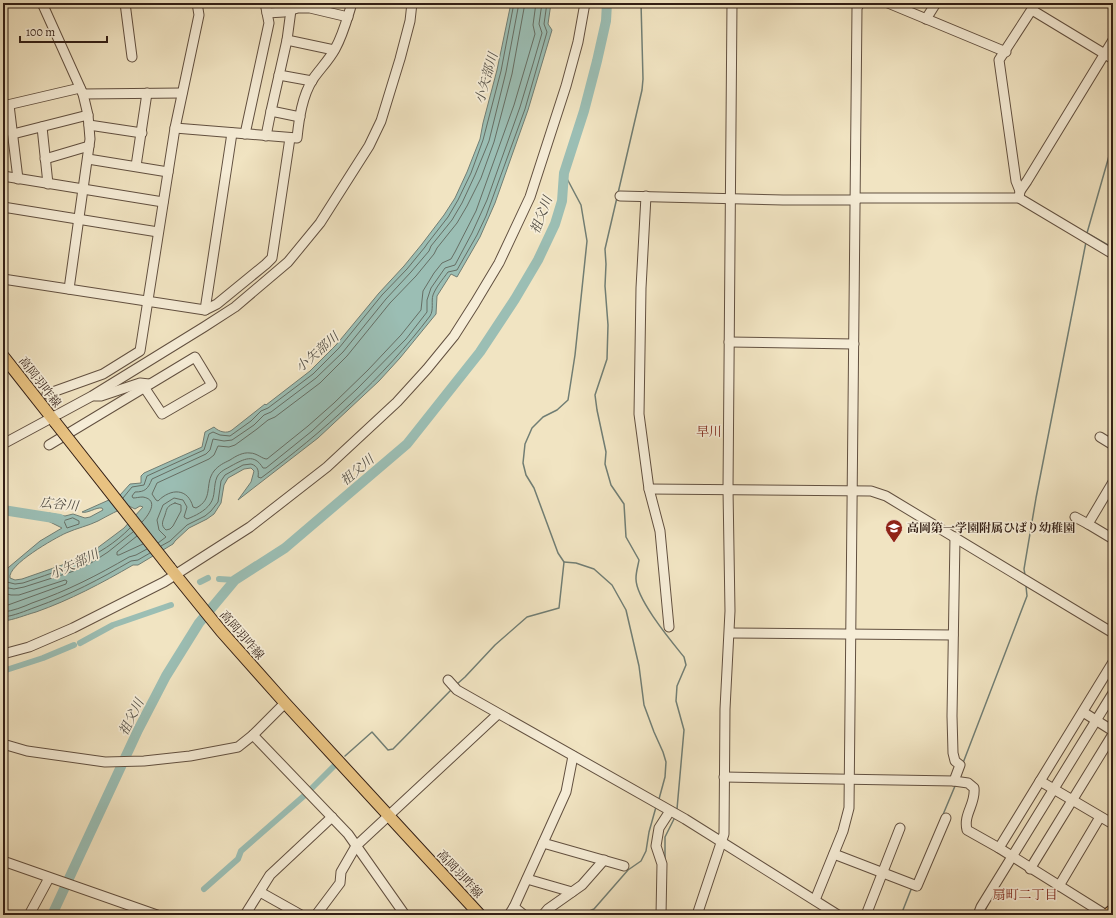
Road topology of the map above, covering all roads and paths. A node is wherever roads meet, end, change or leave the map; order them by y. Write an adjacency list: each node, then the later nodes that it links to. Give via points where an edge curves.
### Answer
1 (42, 3): 26 (street)
2 (125, 3): 22 (street)
3 (197, 3): 28 (street, via 199,15)
4 (265, 3): 14 (street)
5 (352, 3): 15 (street)
6 (412, 3): 69 (street, via 410,21 381,122 369,146 320,223 288,262 235,307)
7 (585, 3): 83 (street, via 568,79 530,197 499,263 454,336 397,402 327,467 250,527)
8 (732, 3): 53 (street)
9 (860, 3): 54 (street, via 857,8)
10 (889, 3): 16 (street)
11 (936, 3): 16 (street)
12 (1034, 7): 20 (street); 21 (street)
13 (291, 10): 14 (street); 15 (street, via 310,8); 17 (street)
14 (267, 13): 38 (street, via 269,23)
15 (348, 17): 19 (street)
16 (926, 19): 20 (street)
17 (287, 40): 19 (street); 24 (street)
18 (1113, 40): 21 (street)
19 (334, 50): 25 (street)
20 (1006, 52): 50 (street, via 1000,60 1016,181)
21 (1104, 54): 23 (street); 50 (street)
22 (132, 57)
23 (1113, 60)
24 (279, 75): 25 (street); 30 (street)
25 (312, 81): 31 (street)
26 (82, 91): 27 (street); 29 (street); 32 (street)
27 (147, 93): 28 (street); 35 (street)
28 (182, 93): 34 (street)
29 (6, 105): 37 (street)
30 (271, 111): 31 (street); 39 (street)
31 (300, 117): 40 (street, via 297,138)
32 (89, 120): 33 (street); 35 (street); 41 (street)
33 (42, 127): 37 (street); 42 (street)
34 (175, 128): 36 (street); 45 (street)
35 (142, 133): 44 (street)
36 (232, 133): 38 (street); 63 (street)
37 (13, 134): 47 (street)
38 (245, 134): 39 (street)
39 (266, 136): 40 (street)
40 (290, 138): 63 (street, via 272,258 217,304)
41 (89, 146): 42 (street); 43 (street)
42 (45, 159): 48 (street)
43 (88, 160): 44 (street); 49 (street)
44 (136, 166): 45 (street)
45 (168, 172): 55 (street)
46 (3, 176): 47 (street)
47 (18, 179): 48 (street)
48 (48, 184): 49 (street)
49 (83, 190): 55 (street); 57 (street)
50 (1020, 194): 54 (street); 59 (street)
51 (620, 196): 52 (street)
52 (646, 196): 53 (street); 76 (street, via 640,288 639,414)
53 (731, 198): 54 (street); 64 (street)
54 (860, 198): 65 (street)
55 (163, 202): 58 (street)
56 (3, 207): 57 (street)
57 (79, 219): 58 (street); 61 (street)
58 (158, 232): 62 (street)
59 (1113, 254)
60 (3, 279): 61 (street)
61 (69, 289): 62 (street)
62 (148, 301): 63 (street); 68 (street, via 140,351 103,374)
63 (205, 310)
64 (729, 342): 65 (street); 77 (street)
65 (854, 344): 78 (street)
66 (3, 356): 70 (main road, 高岡羽咋線)
67 (147, 385): 67 (street, via 195,357 212,385 162,414); 69 (street, via 140,383 101,396); 73 (street)
68 (47, 394)
69 (92, 396): 70 (street)
70 (53, 420): 72 (street); 83 (main road, 高岡羽咋線, bridge)
71 (1100, 437): 74 (street)
72 (3, 444)
73 (49, 445)
74 (1113, 445)
75 (1113, 482): 80 (street)
76 (649, 489): 77 (street); 84 (street, via 660,531)
77 (728, 489): 78 (street); 85 (street)
78 (855, 491): 81 (street, via 871,491 886,496); 87 (street)
79 (1075, 517): 80 (street)
80 (1088, 524): 82 (street)
81 (955, 537): 86 (street); 88 (street)
82 (1113, 539)
83 (173, 572): 89 (street, via 73,628 29,647); 93 (main road, 高岡羽咋線)
84 (669, 627)
85 (730, 633): 87 (street); 102 (street)
86 (1113, 633)
87 (854, 634): 88 (street); 103 (street)
88 (953, 635): 104 (street, via 953,753 955,761 960,765)
89 (3, 654)
90 (1113, 662): 94 (street)
91 (453, 685): 95 (street)
92 (1113, 693): 96 (street)
93 (285, 703): 99 (street); 109 (main road, 高岡羽咋線)
94 (1082, 712): 96 (street); 105 (street)
95 (498, 714): 101 (street); 109 (street)
96 (1096, 720): 97 (street); 106 (street)
97 (1113, 731)
98 (1113, 734): 107 (street)
99 (253, 735): 100 (street, via 238,747 144,761 92,761 34,752); 111 (street)
100 (3, 744)
101 (573, 756): 108 (street); 115 (street, via 566,792)
102 (724, 777): 103 (street); 116 (street, via 724,834)
103 (852, 779): 104 (street); 119 (street, via 843,832)
104 (957, 781): 118 (street, via 968,783 974,788 975,796 965,822 967,830)
105 (1040, 781): 106 (street); 118 (street)
106 (1054, 789): 107 (street); 120 (street)
107 (1073, 800): 110 (street); 124 (street)
108 (666, 808): 116 (street); 144 (street, via 656,846 662,864)
109 (389, 816): 117 (street); 140 (main road, 高岡羽咋線)
110 (1100, 817): 113 (street); 128 (street)
111 (332, 818): 117 (street); 129 (street, via 270,875)
112 (946, 818): 125 (street, via 917,886)
113 (1113, 824)
114 (900, 828): 125 (street)
115 (543, 843): 121 (street); 127 (street)
116 (721, 843): 131 (street); 145 (street)
117 (356, 846): 138 (street, via 341,872 340,883); 139 (street)
118 (999, 848): 120 (street)
119 (834, 854): 125 (street); 131 (street)
120 (1012, 856): 124 (street); 148 (street)
121 (604, 860): 123 (street); 130 (street, via 582,885)
122 (4, 864): 126 (street)
123 (624, 866)
124 (1030, 868): 128 (street)
125 (883, 873): 147 (street)
126 (49, 878): 134 (street); 135 (street)
127 (527, 879): 130 (street); 132 (street)
128 (1059, 886): 149 (street)
129 (260, 892): 136 (street); 137 (street)
130 (572, 892): 143 (street)
131 (815, 900): 146 (street)
132 (514, 907): 141 (street); 142 (street)
133 (1113, 911): 149 (highway)
134 (29, 915)
135 (157, 915)
136 (245, 915)
137 (301, 915)
138 (316, 915)
139 (405, 915)
140 (480, 915)
141 (509, 915)
142 (524, 915)
143 (543, 915)
144 (661, 915)
145 (697, 915)
146 (838, 915)
147 (866, 915)
148 (978, 915)
149 (1107, 915)

